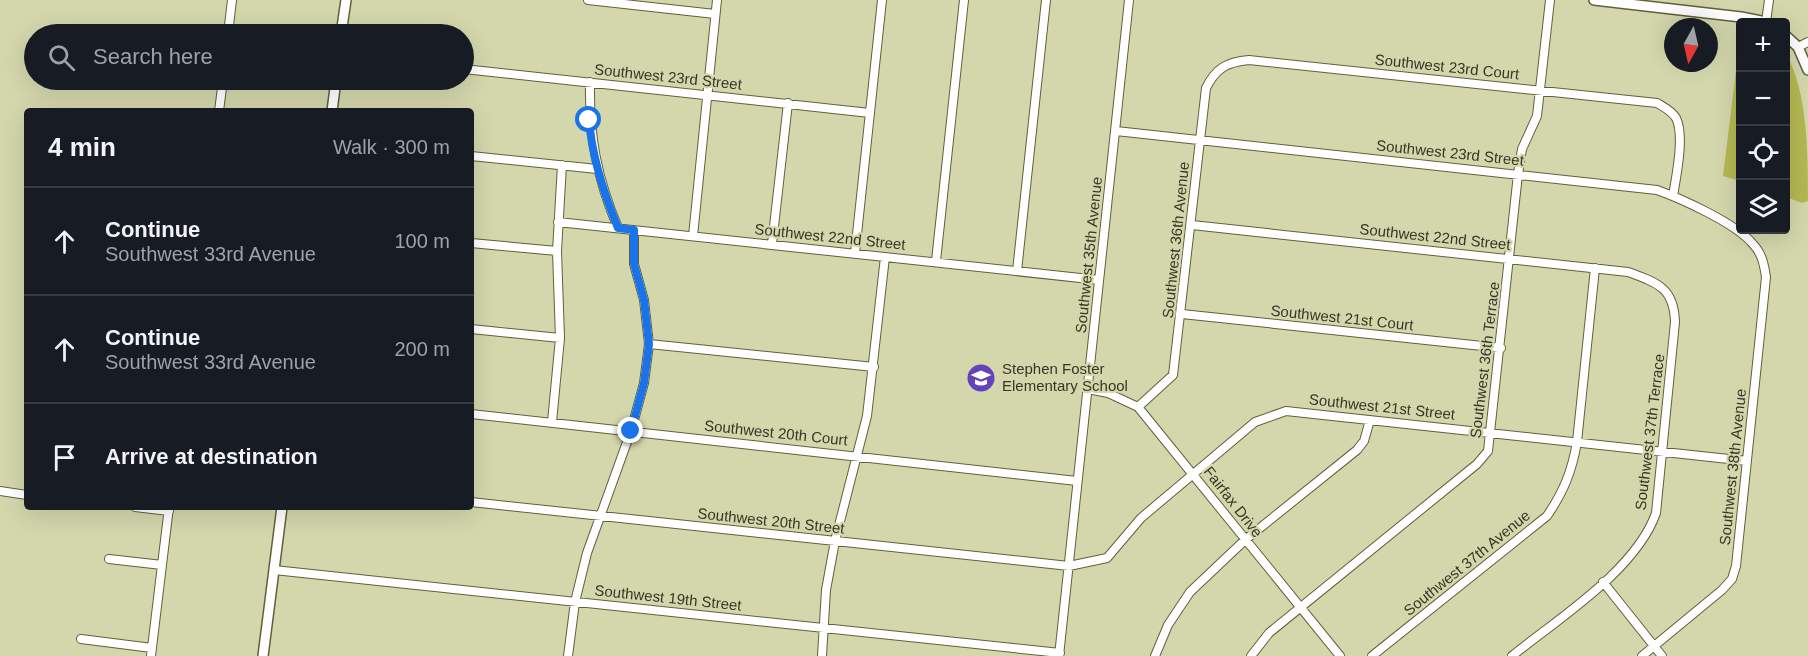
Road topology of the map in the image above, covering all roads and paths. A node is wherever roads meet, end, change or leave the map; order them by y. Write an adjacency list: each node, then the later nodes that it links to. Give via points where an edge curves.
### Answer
1 (232, 0): 16 (street)
2 (346, 0): 17 (street)
3 (588, 0): 13 (street)
4 (717, 0): 13 (street)
5 (882, 0): 32 (street)
6 (964, 0): 52 (street)
7 (1046, 0): 54 (street)
8 (1129, 0): 33 (street, Southwest 35th Avenue)
9 (1550, 0): 27 (street, Southwest 36th Terrace)
10 (1594, 0): 12 (street)
11 (1769, 0): 15 (street)
12 (1660, 3): 14 (street)
13 (715, 14): 28 (street)
14 (1744, 18)
15 (1767, 18)
16 (229, 24)
17 (343, 24)
18 (1790, 40): 20 (street)
19 (1808, 42): 20 (street)
20 (1798, 47): 23 (street)
21 (1223, 66): 27 (street, Southwest 23rd Court, via 1249,60); 34 (street, Southwest 36th Avenue, via 1213,74 1206,88)
22 (474, 70): 24 (street, Southwest 23rd Street)
23 (1808, 70)
24 (590, 82): 28 (street, Southwest 23rd Street); 37 (street, via 589,120)
25 (222, 90): 30 (street)
26 (335, 90): 31 (street)
27 (1541, 90): 38 (street, Southwest 36th Terrace, via 1537,116 1522,149); 39 (street, Southwest 23rd Court, via 1646,100 1668,109 1679,131)
28 (707, 95): 29 (street, Southwest 23rd Street); 44 (street)
29 (788, 103): 32 (street, Southwest 23rd Street); 46 (street)
30 (219, 108)
31 (332, 108)
32 (870, 113): 48 (street)
33 (1116, 131): 34 (street, Southwest 23rd Street); 55 (street, Southwest 35th Avenue)
34 (1199, 140): 38 (street, Southwest 23rd Street); 41 (street, Southwest 36th Avenue)
35 (474, 156): 36 (street)
36 (562, 165): 37 (street); 40 (street)
37 (597, 169): 42 (street)
38 (1518, 174): 39 (street, Southwest 23rd Street, via 1657,190); 51 (street, Southwest 36th Terrace)
39 (1673, 196): 49 (street, Southwest 23rd Street, via 1737,231)
40 (558, 222): 42 (street, Southwest 22nd Street); 47 (street)
41 (1192, 225): 51 (street, Southwest 22nd Street); 57 (street, Southwest 36th Avenue)
42 (618, 228): 43 (street, Southwest 22nd Street)
43 (634, 230): 44 (street, Southwest 22nd Street); 60 (street, via 634,264 644,300)
44 (693, 236): 46 (street, Southwest 22nd Street)
45 (474, 243): 47 (street)
46 (772, 244): 48 (street, Southwest 22nd Street)
47 (556, 251): 59 (street)
48 (855, 253): 50 (street, Southwest 22nd Street)
49 (1762, 256): 73 (street, Southwest 38th Avenue, via 1766,277)
50 (885, 257): 52 (street, Southwest 22nd Street); 62 (street)
51 (1510, 259): 53 (street, Southwest 22nd Street); 61 (street, Southwest 36th Terrace)
52 (936, 261): 54 (street, Southwest 22nd Street)
53 (1595, 268): 56 (street, Southwest 22nd Street, via 1628,272 1654,281); 70 (street, Southwest 37th Avenue)
54 (1017, 271): 55 (street, Southwest 22nd Street)
55 (1099, 280): 63 (street, Southwest 35th Avenue)
56 (1669, 294): 71 (street, Southwest 37th Terrace, via 1676,322)
57 (1182, 314): 61 (street, Southwest 21st Court); 64 (street, Southwest 36th Avenue, via 1173,375)
58 (474, 329): 59 (street)
59 (560, 338): 67 (street)
60 (649, 344): 62 (street); 68 (street, via 644,383)
61 (1501, 348): 69 (street, Southwest 36th Terrace)
62 (874, 367): 72 (street)
63 (1088, 389): 64 (street, Fairfax Drive, via 1108,393); 75 (street, Southwest 35th Avenue)
64 (1138, 407): 74 (street, Fairfax Drive)
65 (474, 414): 67 (street, Southwest 20th Court)
66 (1370, 420): 69 (street, Southwest 21st Street); 74 (street, Southwest 21st Street, via 1286,411 1269,415); 82 (street, via 1357,450)
67 (552, 422): 68 (street, Southwest 20th Court)
68 (631, 431): 72 (street, Southwest 20th Court); 81 (street)
69 (1492, 432): 70 (street, Southwest 21st Street); 90 (street, Southwest 36th Terrace, via 1488,451 1477,464)
70 (1577, 442): 71 (street, Southwest 21st Street); 103 (street, Southwest 37th Avenue, via 1565,489 1547,516)
71 (1663, 451): 73 (street, Southwest 21st Street); 88 (street, Southwest 37th Terrace, via 1656,513 1649,532 1636,551)
72 (857, 456): 75 (street, Southwest 20th Court); 83 (street)
73 (1747, 461): 93 (street, Southwest 38th Avenue, via 1732,579)
74 (1192, 473): 82 (street, Fairfax Drive); 86 (street, Southwest 21st Street, via 1141,518 1107,558)
75 (1077, 480): 86 (street, Southwest 35th Avenue)
76 (0, 491): 77 (street)
77 (24, 495)
78 (474, 502): 81 (street, Southwest 20th Street)
79 (169, 510): 85 (street)
80 (282, 510): 87 (street)
81 (598, 516): 83 (street, Southwest 20th Street); 89 (street)
82 (1245, 540): 90 (street, Fairfax Drive); 100 (street, via 1190,592 1168,625)
83 (835, 542): 86 (street, Southwest 20th Street); 91 (street)
84 (109, 559): 85 (street)
85 (162, 565): 94 (street)
86 (1069, 566): 95 (street, Southwest 35th Avenue)
87 (274, 570): 89 (street, Southwest 19th Street); 96 (street)
88 (1603, 582): 93 (street); 104 (street, Southwest 37th Terrace)
89 (575, 602): 91 (street, Southwest 19th Street); 98 (street)
90 (1300, 607): 101 (street, Southwest 36th Terrace, via 1269,633); 102 (street, Fairfax Drive)
91 (822, 628): 95 (street, Southwest 19th Street); 99 (street)
92 (81, 639): 94 (street)
93 (1654, 646): 105 (street, Southwest 38th Avenue); 106 (street)
94 (152, 652)
95 (1059, 655)
96 (263, 656): 97 (street)
97 (268, 656)
98 (568, 656)
99 (822, 656)
100 (1155, 656)
101 (1251, 656)
102 (1340, 656)
103 (1372, 656)
104 (1512, 656)
105 (1642, 656)
106 (1662, 656)

